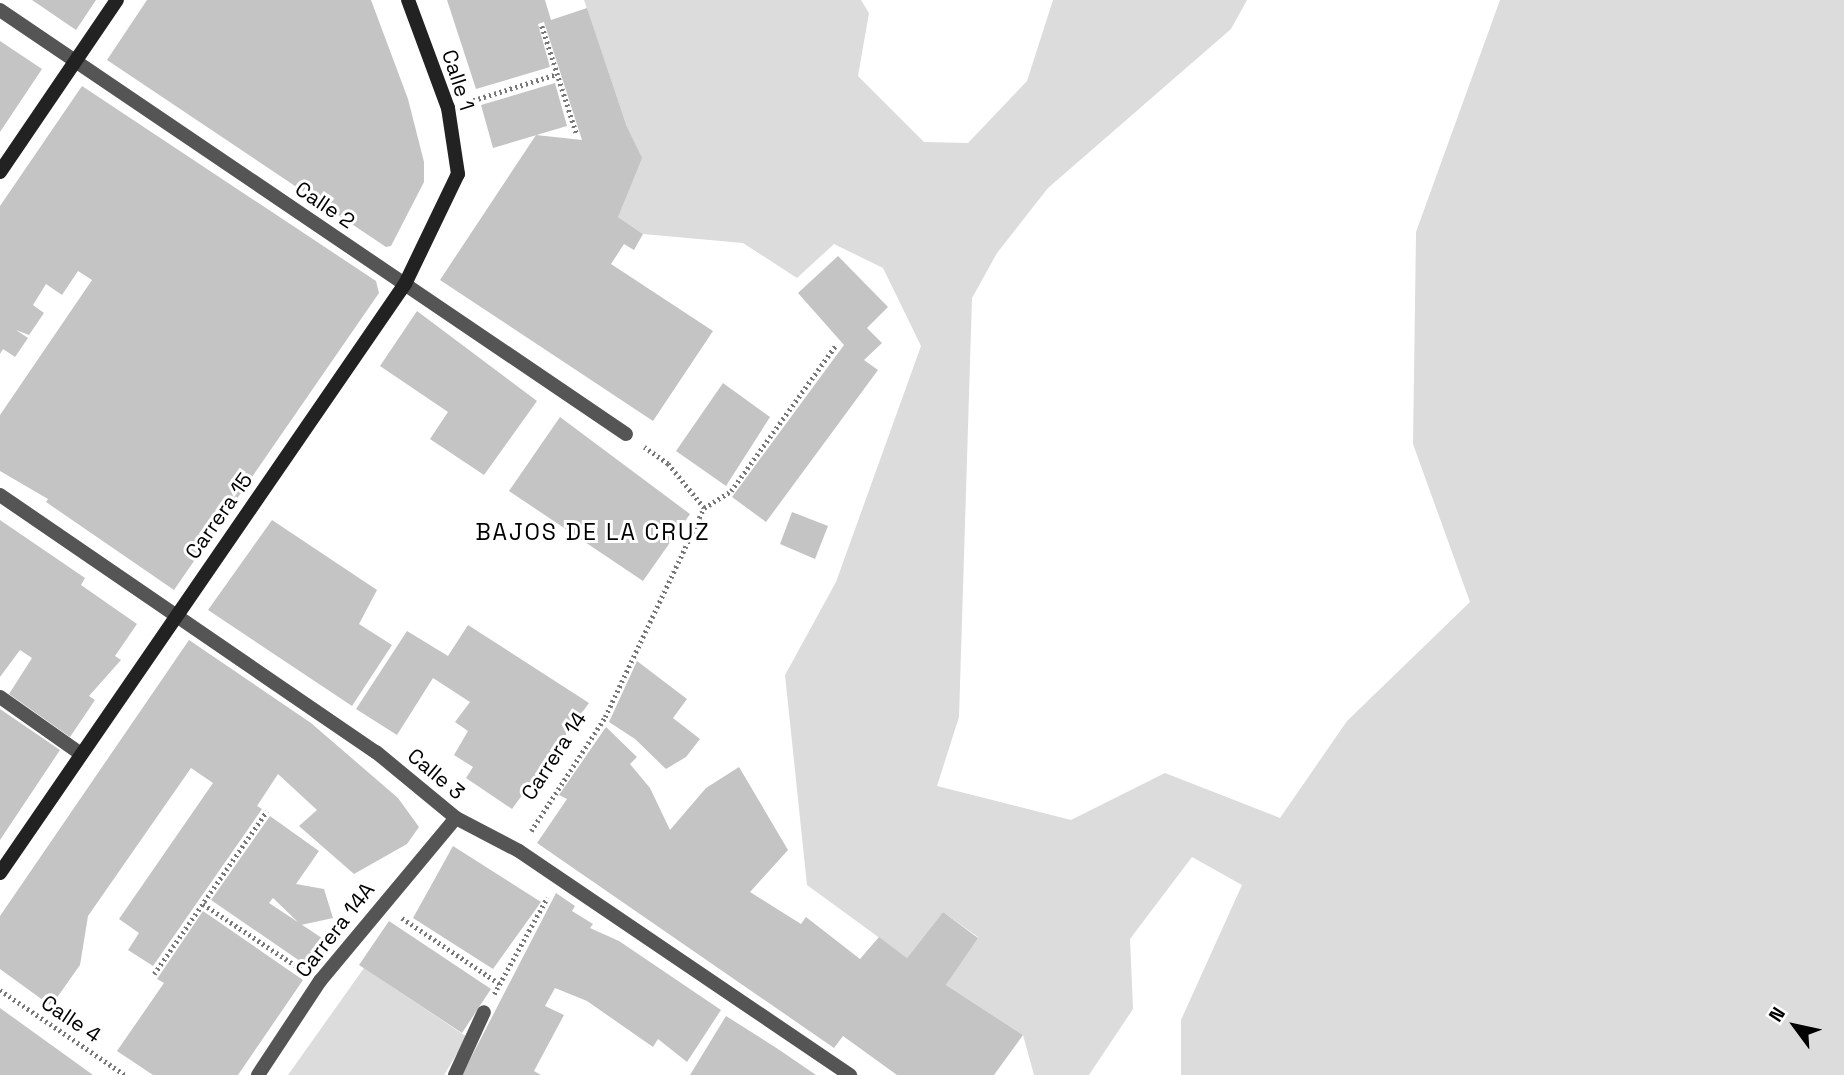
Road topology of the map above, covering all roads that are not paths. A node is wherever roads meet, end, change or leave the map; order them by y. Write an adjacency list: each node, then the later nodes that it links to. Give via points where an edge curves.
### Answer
1 (117, 0): 4 (street)
2 (408, 0): 6 (street, Calle 1, via 448,108)
3 (0, 10): 4 (street, Calle 2)
4 (75, 62): 5 (street); 7 (street, Calle 2)
5 (0, 172)
6 (458, 174): 7 (street, Carrera 15)
7 (405, 284): 8 (street, Calle 2); 10 (street, Carrera 15)
8 (626, 434)
9 (0, 495): 10 (street, Calle 3)
10 (176, 617): 12 (street, Carrera 15); 13 (street, Calle 3, via 376,752)
11 (0, 697): 12 (street)
12 (81, 754): 14 (street, Carrera 15)
13 (456, 818): 16 (street, Calle 3, via 519,851); 17 (street, Carrera 14A, via 320,981)
14 (0, 873)
15 (484, 1012): 18 (street)
16 (842, 1073)
17 (258, 1075)
18 (455, 1075)

